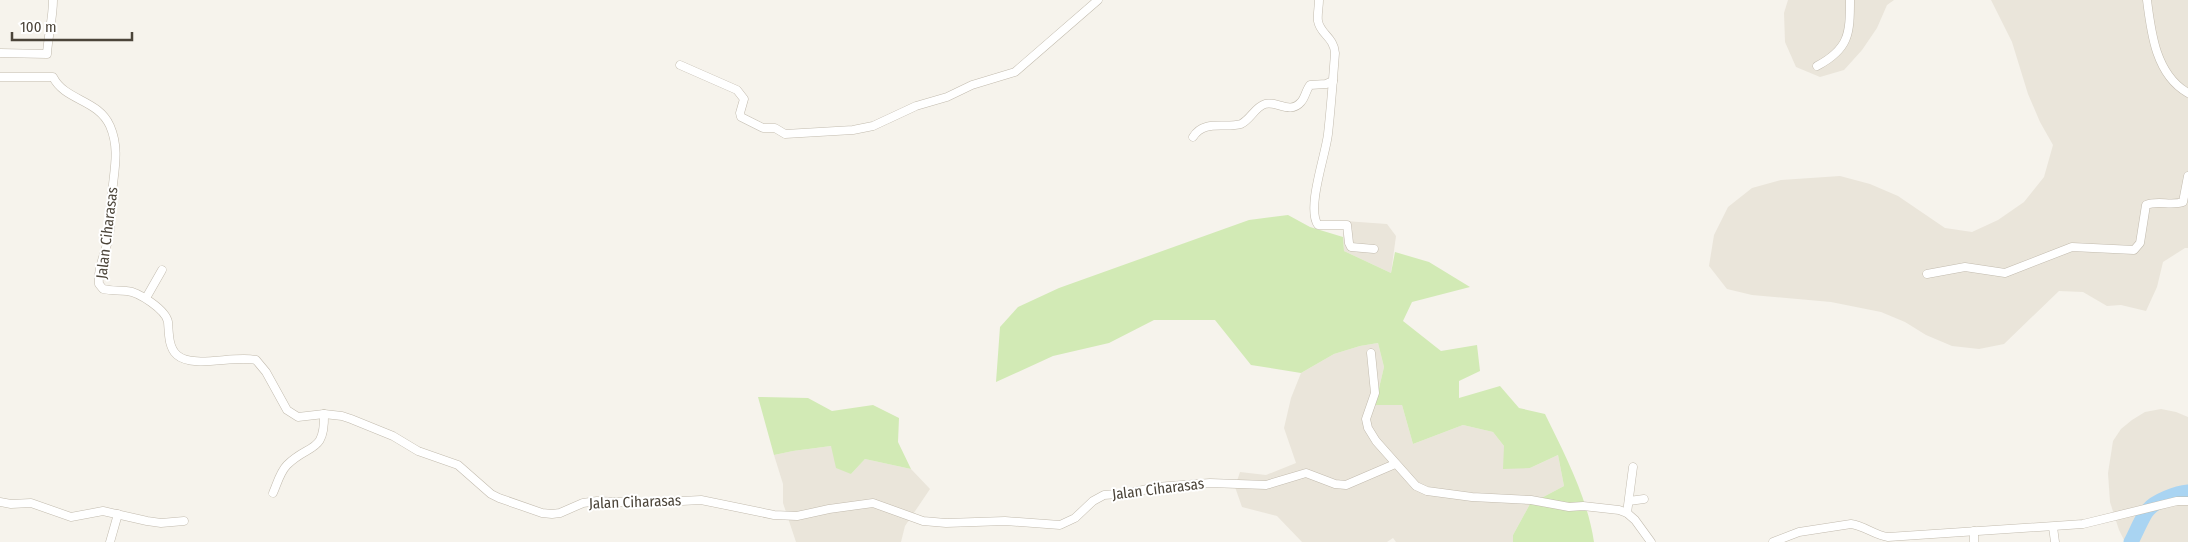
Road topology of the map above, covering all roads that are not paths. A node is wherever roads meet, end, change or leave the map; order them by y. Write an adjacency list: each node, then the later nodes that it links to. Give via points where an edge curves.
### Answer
1 (53, 0): 6 (street, via 47,54)
2 (1098, 0): 7 (street, via 1015,72 916,106 873,126 853,130 785,134 774,128 763,128 741,117 744,98 737,90)
3 (1319, 0): 10 (street, via 1318,21 1335,47)
4 (1850, 0): 8 (street, via 1850,31 1838,52)
5 (2147, 0): 11 (street, via 2160,60 2173,82)
6 (0, 53)
7 (680, 65)
8 (1817, 66)
9 (0, 77): 17 (street, Jalan Ciharasas, via 53,77 58,86 101,113 110,126 116,169 110,228 99,270 99,284 103,289 128,290)
10 (1333, 81): 12 (street, via 1310,85 1302,102 1297,105 1282,107 1267,102 1241,124 1204,127); 14 (street, via 1328,138 1318,176 1316,223 1347,225 1350,246)
11 (2188, 93)
12 (1193, 137)
13 (2188, 176): 16 (street, via 2183,202 2146,205 2140,243 2134,250 2072,247 2005,273 1965,267)
14 (1374, 249)
15 (162, 270): 17 (street)
16 (1927, 274)
17 (146, 298): 19 (street, Jalan Ciharasas, via 164,312 169,339 176,354 194,361 256,360 290,414 298,417)
18 (1371, 354): 20 (street, via 1375,393 1366,419 1371,433)
19 (324, 414): 20 (street, Jalan Ciharasas, via 342,416 394,436 418,451 458,465 499,498 552,514 583,502 597,501 700,500 797,516 873,503 923,521 1060,525 1075,518 1104,495 1210,483 1266,485 1306,473 1346,485); 22 (street, via 319,443 287,466)
20 (1395, 464): 27 (street, via 1416,486 1427,491)
21 (1633, 467): 24 (street)
22 (273, 493)
23 (1644, 499): 24 (street)
24 (1629, 501): 27 (street)
25 (2188, 501): 30 (street, via 2097,522)
26 (0, 502): 28 (street, via 32,503 71,517 95,511)
27 (1627, 512): 34 (street)
28 (118, 514): 29 (street, via 160,523); 33 (street)
29 (184, 521)
30 (2053, 526): 31 (street); 36 (street)
31 (1974, 531): 32 (street, via 1888,537 1851,524 1811,530); 35 (street)
32 (1778, 541)
33 (110, 542)
34 (1652, 542)
35 (1974, 542)
36 (2054, 542)

